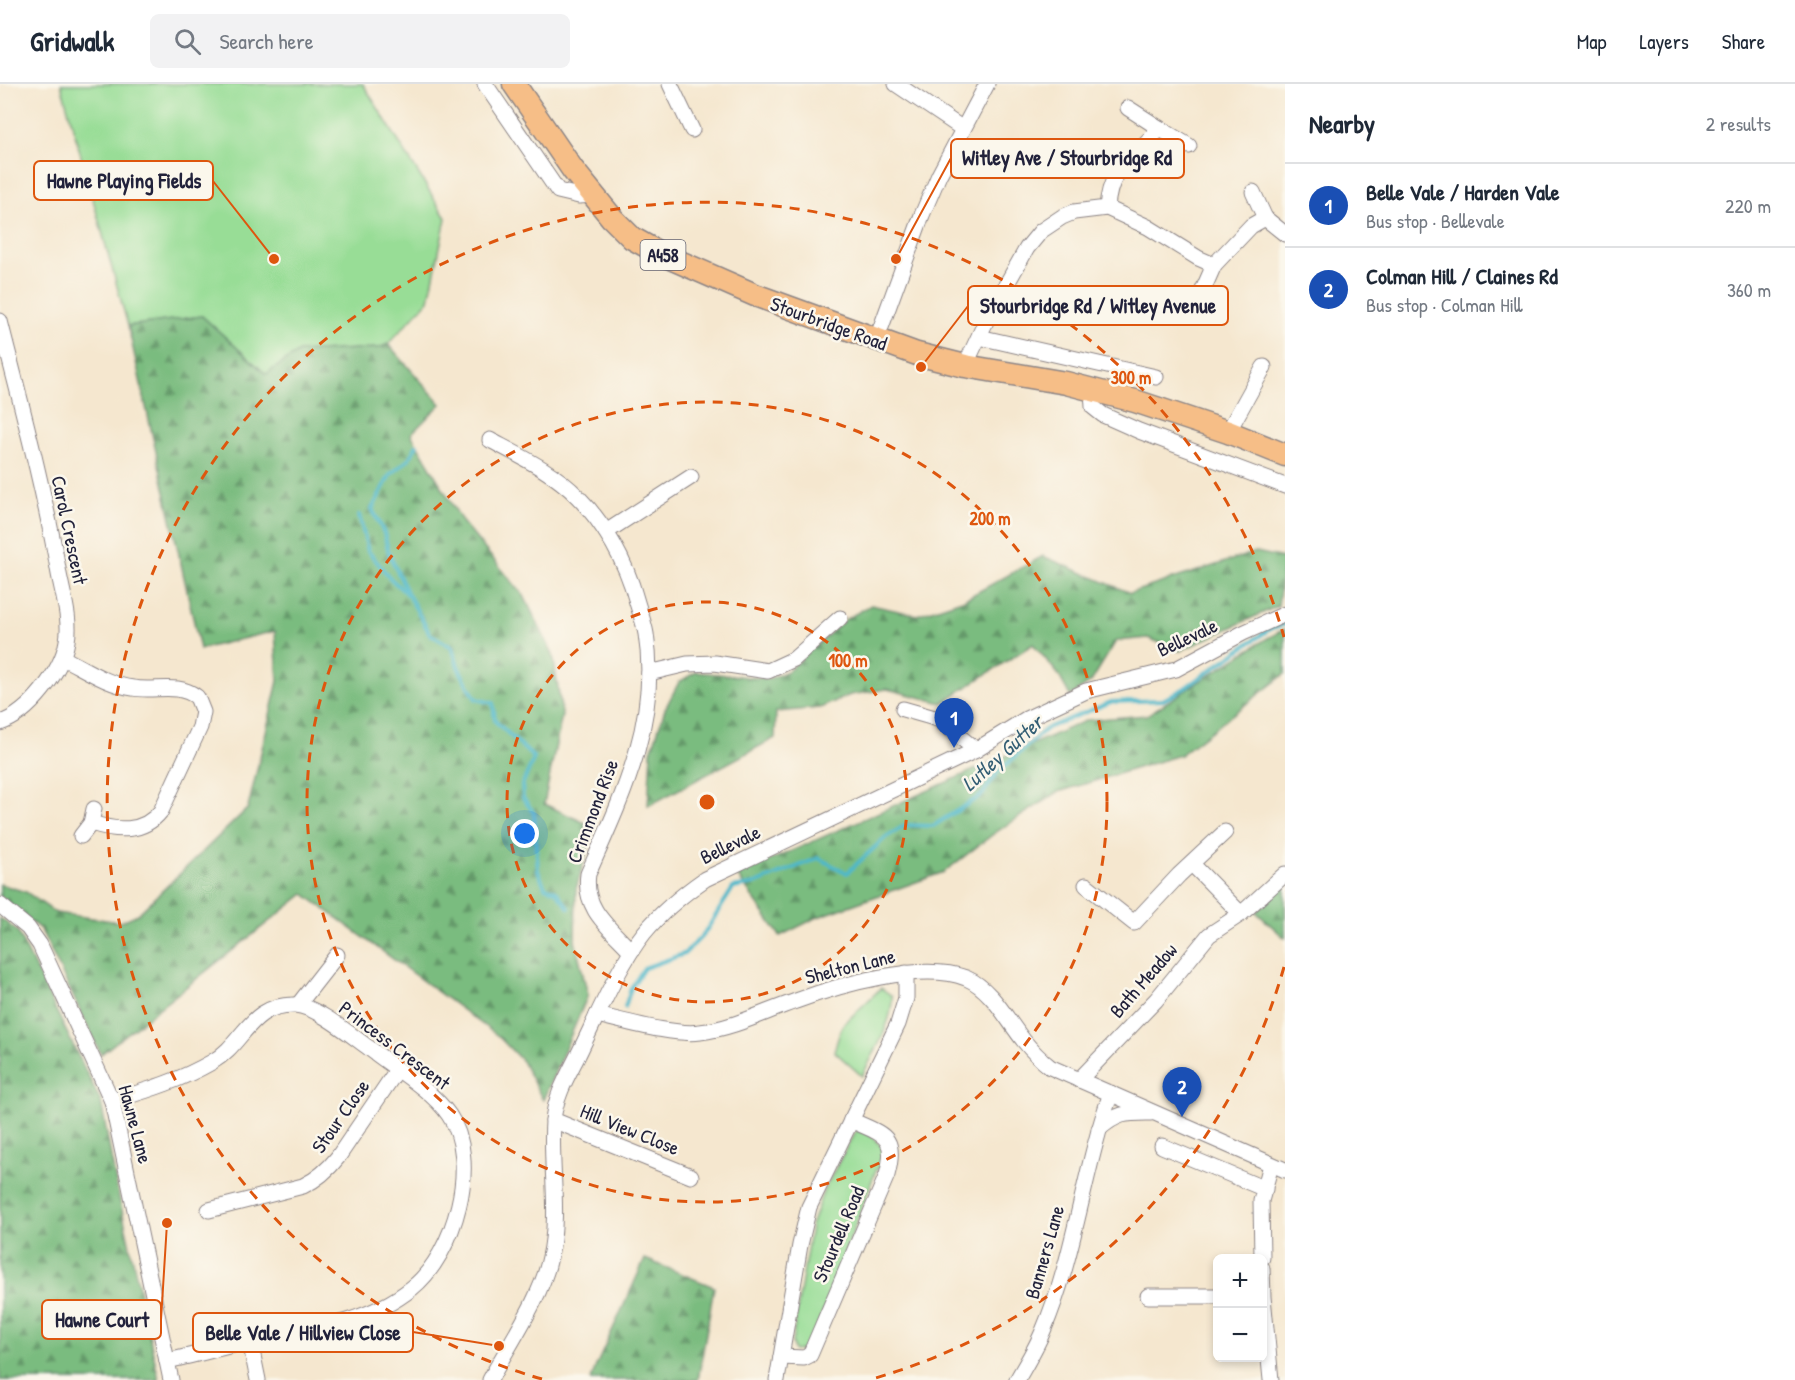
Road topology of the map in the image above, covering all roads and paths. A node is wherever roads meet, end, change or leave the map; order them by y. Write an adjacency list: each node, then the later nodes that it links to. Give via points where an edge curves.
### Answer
1 (485, 84): 12 (street, via 558,191)
2 (514, 84): 12 (highway, Stourbridge Road / A458)
3 (670, 84): 9 (street)
4 (896, 84): 8 (street)
5 (987, 84): 8 (street)
6 (1128, 108): 7 (street)
7 (1159, 128): 10 (street); 13 (street, via 1122,165 1108,194)
8 (963, 129): 20 (street, via 922,215)
9 (692, 130)
10 (1189, 146)
11 (1254, 192): 14 (street)
12 (594, 195): 20 (highway, Stourbridge Road / A458, via 632,237 659,253)
13 (1107, 208): 16 (street); 19 (street, via 1074,212 1041,231 1027,248)
14 (1265, 218): 15 (street); 16 (street, via 1251,226)
15 (1285, 234)
16 (1214, 265): 17 (street)
17 (1203, 291)
18 (0, 321): 33 (street, Carol Crescent, via 56,558 68,623)
19 (979, 337): 21 (street); 23 (street)
20 (876, 341): 21 (highway, Stourbridge Road / A458)
21 (965, 366): 24 (highway, Stourbridge Road / A458)
22 (1264, 367): 25 (street)
23 (1156, 377)
24 (1092, 390): 25 (highway, Stourbridge Road / A458); 29 (street, via 1094,407 1103,415)
25 (1228, 432): 27 (highway, Stourbridge Road / A458)
26 (490, 440): 30 (street, Crimmond Rise, via 570,490)
27 (1285, 455)
28 (691, 477): 30 (street)
29 (1285, 486)
30 (606, 532): 34 (street, Crimmond Rise, via 634,591 646,633)
31 (1285, 614): 37 (street, Bellevale, via 1176,669 1086,691 1026,719)
32 (840, 618): 34 (street, via 794,659 768,671 715,663 687,664)
33 (63, 658): 36 (street, Carol Crescent, via 28,705); 39 (street, via 127,687 184,689 197,697 203,712 200,727 154,820 144,826 110,830 92,816)
34 (649, 673): 45 (street, Crimmond Rise, via 648,701 637,752 587,885 597,915)
35 (903, 709): 37 (street, via 938,719)
36 (0, 723)
37 (976, 750): 45 (street, Bellevale, via 705,879 677,898)
38 (1225, 832): 40 (street)
39 (81, 836)
40 (1192, 864): 42 (street, via 1134,923); 44 (street)
41 (1285, 874): 44 (street, Bath Meadow)
42 (1086, 885)
43 (0, 905): 53 (street, Hawne Lane, via 40,945)
44 (1241, 914): 51 (street, Bath Meadow, via 1209,935 1156,1000)
45 (631, 951): 49 (street, Bellevale)
46 (337, 955): 48 (street)
47 (906, 973): 49 (street, Shelton Lane, via 798,1000 698,1033); 51 (street, Shelton Lane, via 945,974 980,986 1039,1058); 56 (street, Stourdell Road, via 906,998 898,1024)
48 (298, 1005): 50 (street, Princess Crescent, via 347,1031); 53 (street, via 281,1006 252,1021 226,1052 179,1080)
49 (597, 1015): 55 (street, Bellevale, via 560,1093)
50 (397, 1070): 62 (street, Stour Close, via 328,1170 303,1186); 67 (street, Princess Crescent, via 437,1101 456,1126 462,1146 456,1219 441,1252 414,1287 360,1318)
51 (1079, 1080): 52 (street, Shelton Lane)
52 (1111, 1093): 54 (street, Shelton Lane); 57 (street, Banners Lane)
53 (111, 1101): 69 (street, Hawne Lane)
54 (1157, 1112): 57 (street, via 1114,1116); 59 (street, Shelton Lane)
55 (553, 1120): 60 (street, Hill View Close); 72 (street, Bellevale, via 553,1232 548,1268)
56 (850, 1120): 68 (street, Stourdell Road, via 808,1207); 68 (street, Stourdell Road, via 887,1139 892,1157 887,1175 810,1355)
57 (1098, 1130): 74 (street, Banners Lane, via 1059,1284 1043,1331)
58 (1162, 1146): 61 (street)
59 (1278, 1167): 61 (street)
60 (691, 1176)
61 (1264, 1189): 63 (street)
62 (209, 1210)
63 (1262, 1254)
64 (1148, 1296): 65 (street)
65 (1213, 1296)
66 (1264, 1308): 75 (street)
67 (250, 1341): 69 (street, Princess Crescent); 71 (street)
68 (781, 1358): 73 (street, Stourdell Road)
69 (167, 1361): 70 (street, Hawne Lane)
70 (171, 1380)
71 (258, 1380)
72 (490, 1380)
73 (777, 1380)
74 (1017, 1380)
75 (1271, 1380)

